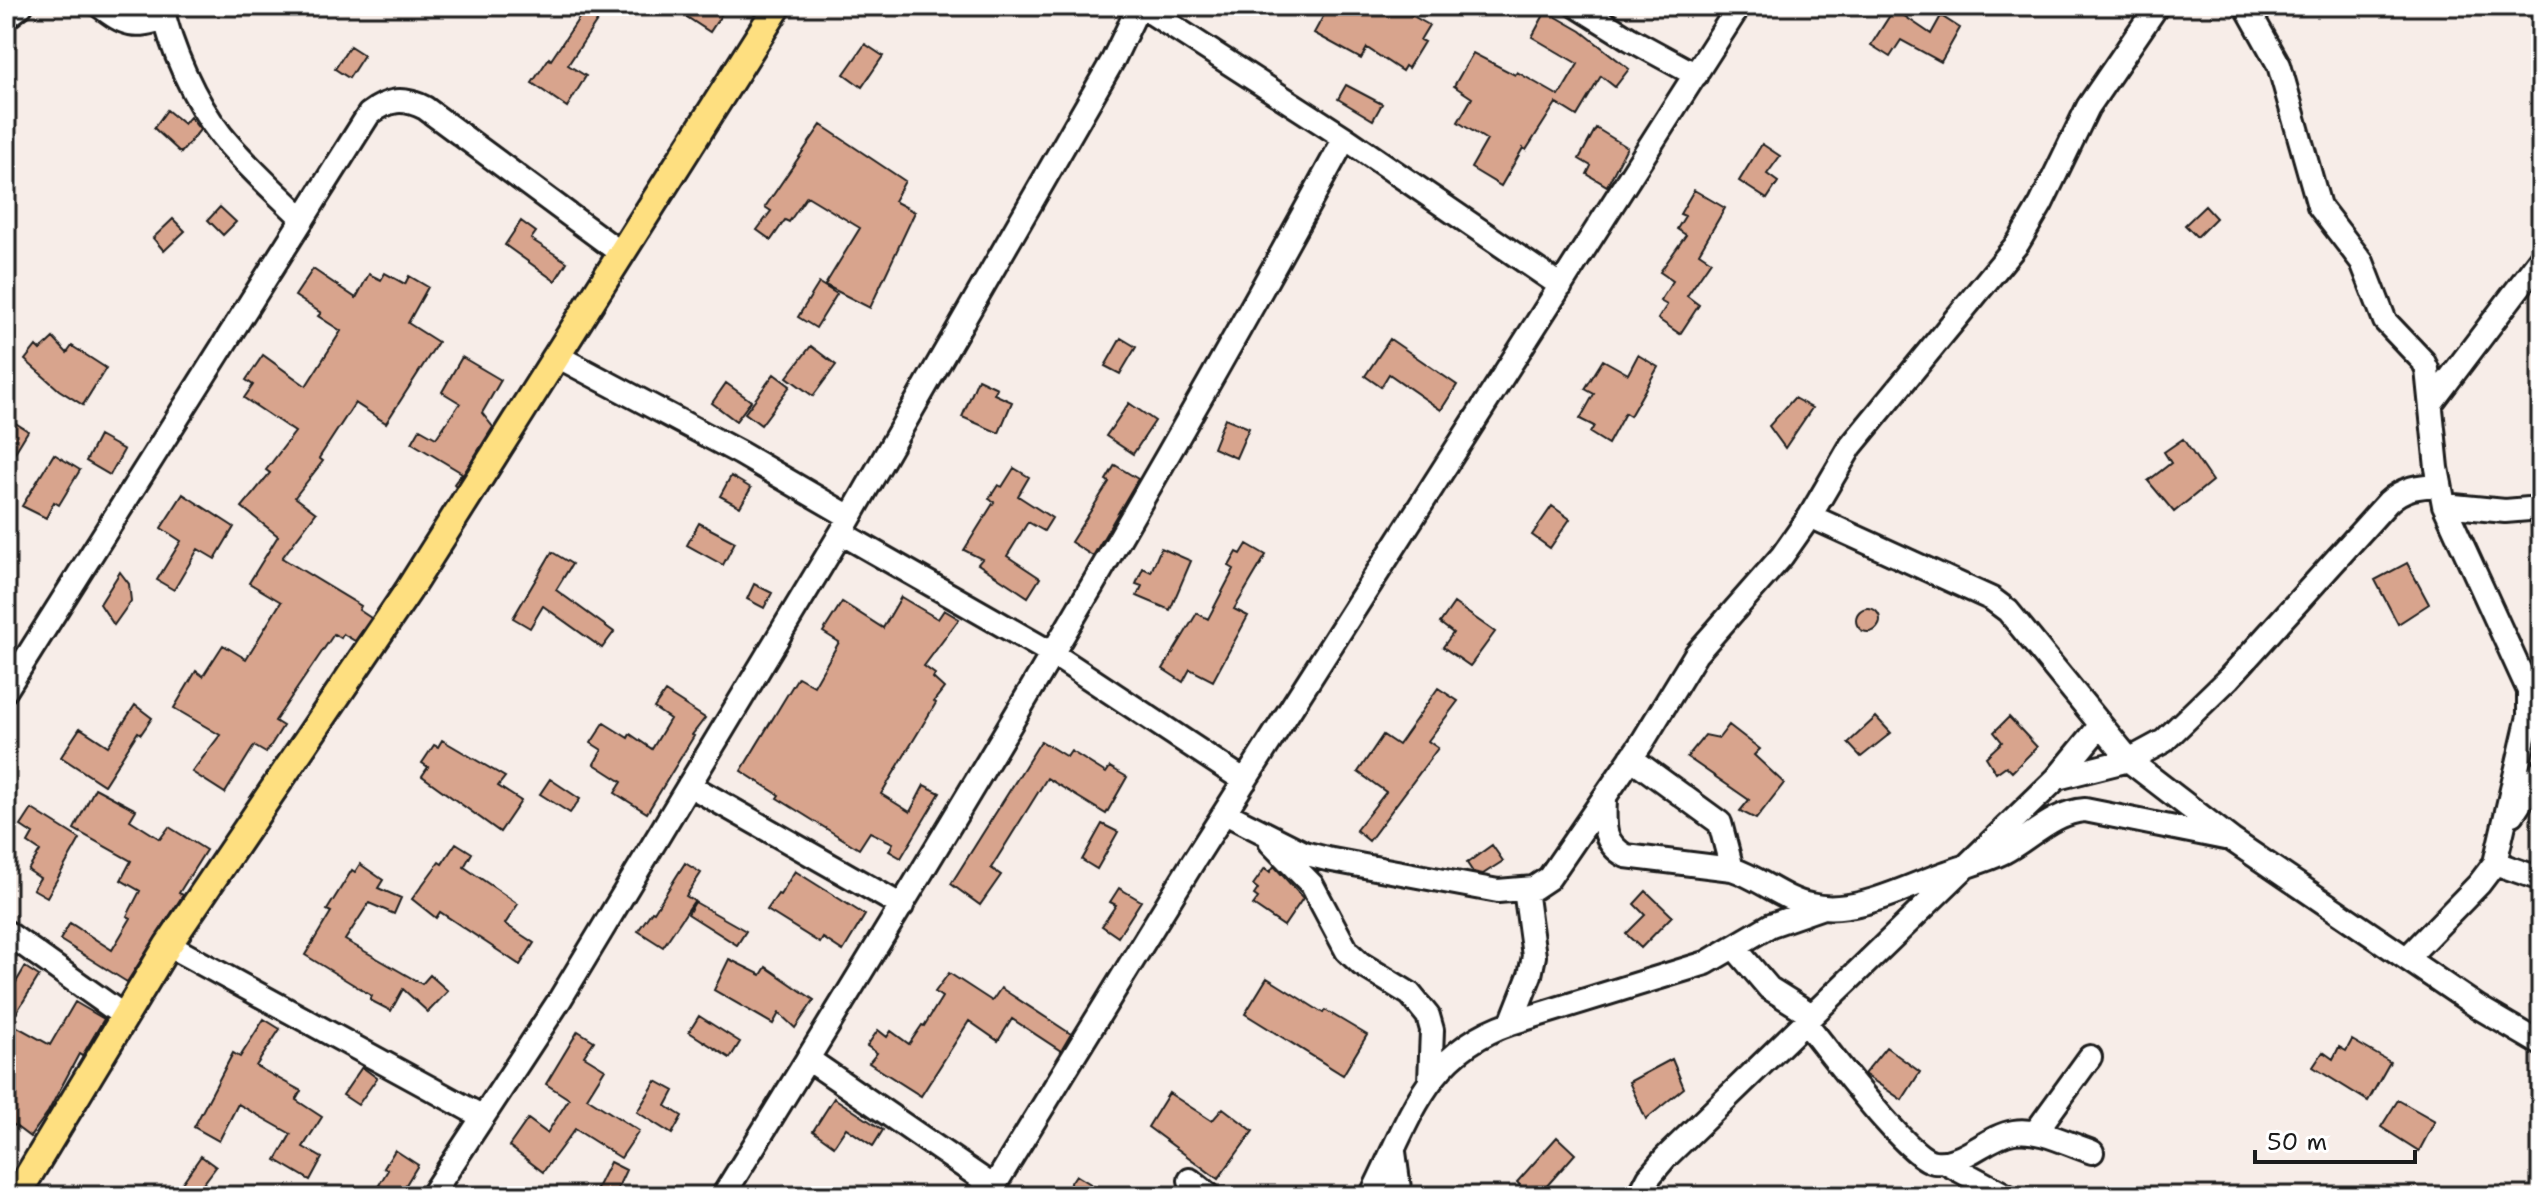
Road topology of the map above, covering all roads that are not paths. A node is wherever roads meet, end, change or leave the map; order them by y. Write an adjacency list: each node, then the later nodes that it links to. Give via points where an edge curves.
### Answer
1 (21, 6): 10 (street)
2 (100, 6): 9 (street, via 130,24 144,25)
3 (778, 6): 14 (main road)
4 (1577, 6): 11 (street)
5 (1739, 6): 11 (street)
6 (2157, 6): 21 (street, via 2088,107 2018,243 1851,446)
7 (2246, 6): 18 (street, via 2279,65 2319,206 2362,262 2385,321 2423,361)
8 (1135, 9): 12 (street); 22 (street, via 1081,115)
9 (164, 12): 13 (street, via 202,109)
10 (6, 18)
11 (1696, 75): 16 (street)
12 (1345, 138): 16 (street); 23 (street, via 1237,337)
13 (303, 219): 14 (street, via 369,114 398,99 425,108); 24 (street)
14 (622, 254): 17 (main road)
15 (2541, 258): 18 (street)
16 (1561, 286): 30 (street)
17 (557, 356): 22 (street, via 740,453); 45 (main road, via 408,591)
18 (2432, 402): 19 (street)
19 (2442, 495): 20 (street, via 2505,511); 27 (street, via 2412,487 2396,494 2192,717 2164,741); 34 (street, via 2529,691 2529,716)
20 (2541, 508)
21 (1810, 516): 25 (street, via 1992,599 2008,611); 26 (street, via 1696,654)
22 (846, 525): 23 (street); 31 (street)
23 (1053, 654): 30 (street); 42 (street)
24 (6, 690)
25 (2100, 726): 27 (street); 29 (street)
26 (1631, 758): 32 (street); 39 (street, via 1720,823)
27 (2129, 760): 29 (street); 36 (street)
28 (2541, 771): 34 (street)
29 (2057, 778): 38 (street)
30 (1245, 781): 33 (street)
31 (689, 785): 42 (street); 55 (street)
32 (1605, 798): 39 (street, via 1605,832 1617,851); 41 (street, via 1556,871)
33 (1225, 813): 35 (street); 61 (street)
34 (2505, 827): 37 (street)
35 (1259, 831): 41 (street, via 1327,859 1473,888); 54 (street, via 1312,885 1347,951 1410,994 1428,1016)
36 (2232, 840): 38 (street, via 2085,810 2060,816 2003,852); 47 (street)
37 (2495, 863): 40 (street); 47 (street)
38 (1967, 865): 43 (street, via 1861,903); 49 (street)
39 (1732, 869): 43 (street, via 1799,902)
40 (2541, 879)
41 (1525, 889): 50 (street, via 1534,956)
42 (902, 906): 53 (street)
43 (1821, 907): 46 (street, via 1771,925)
44 (6, 932): 48 (street)
45 (168, 945): 48 (main road); 55 (street)
46 (1734, 947): 49 (street, via 1769,988); 50 (street, via 1706,963)
47 (2407, 958): 51 (street)
48 (124, 1016): 62 (main road)
49 (1809, 1019): 59 (street, via 1911,1150 1923,1159); 68 (street, via 1665,1158)
50 (1511, 1023): 54 (street, via 1465,1043)
51 (2541, 1044)
52 (2090, 1057): 56 (street)
53 (808, 1059): 61 (street); 64 (street)
54 (1430, 1081): 57 (street)
55 (483, 1117): 63 (street)
56 (2035, 1133): 58 (street); 59 (street, via 2008,1133)
57 (1394, 1152): 66 (street); 67 (street)
58 (2092, 1152)
59 (1944, 1162): 69 (street)
60 (1190, 1180): 65 (street)
61 (991, 1191)
62 (16, 1196)
63 (431, 1196)
64 (723, 1196)
65 (1210, 1196)
66 (1371, 1196)
67 (1400, 1196)
68 (1639, 1196)
69 (2007, 1196)

